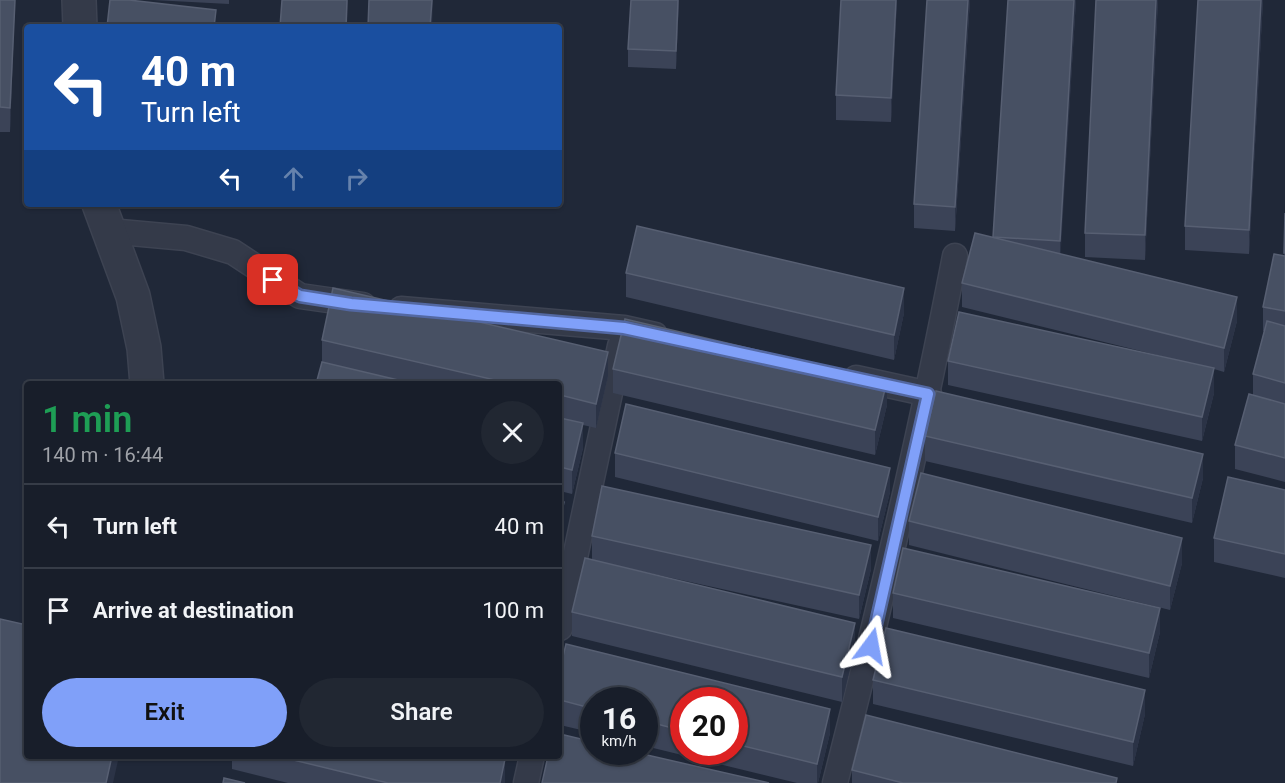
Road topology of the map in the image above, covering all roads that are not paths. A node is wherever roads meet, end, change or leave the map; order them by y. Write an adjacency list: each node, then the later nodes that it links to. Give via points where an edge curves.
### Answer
1 (79, 0): 2 (street)
2 (80, 24)
3 (104, 218): 5 (lane, via 233,252 300,296); 8 (street, via 133,296)
4 (955, 256): 9 (lane)
5 (624, 328): 6 (lane); 10 (lane)
6 (682, 340)
7 (835, 374): 9 (lane)
8 (147, 381)
9 (928, 394): 13 (lane, via 871,646)
10 (562, 619)
11 (531, 759): 12 (lane)
12 (526, 783)
13 (835, 783)

